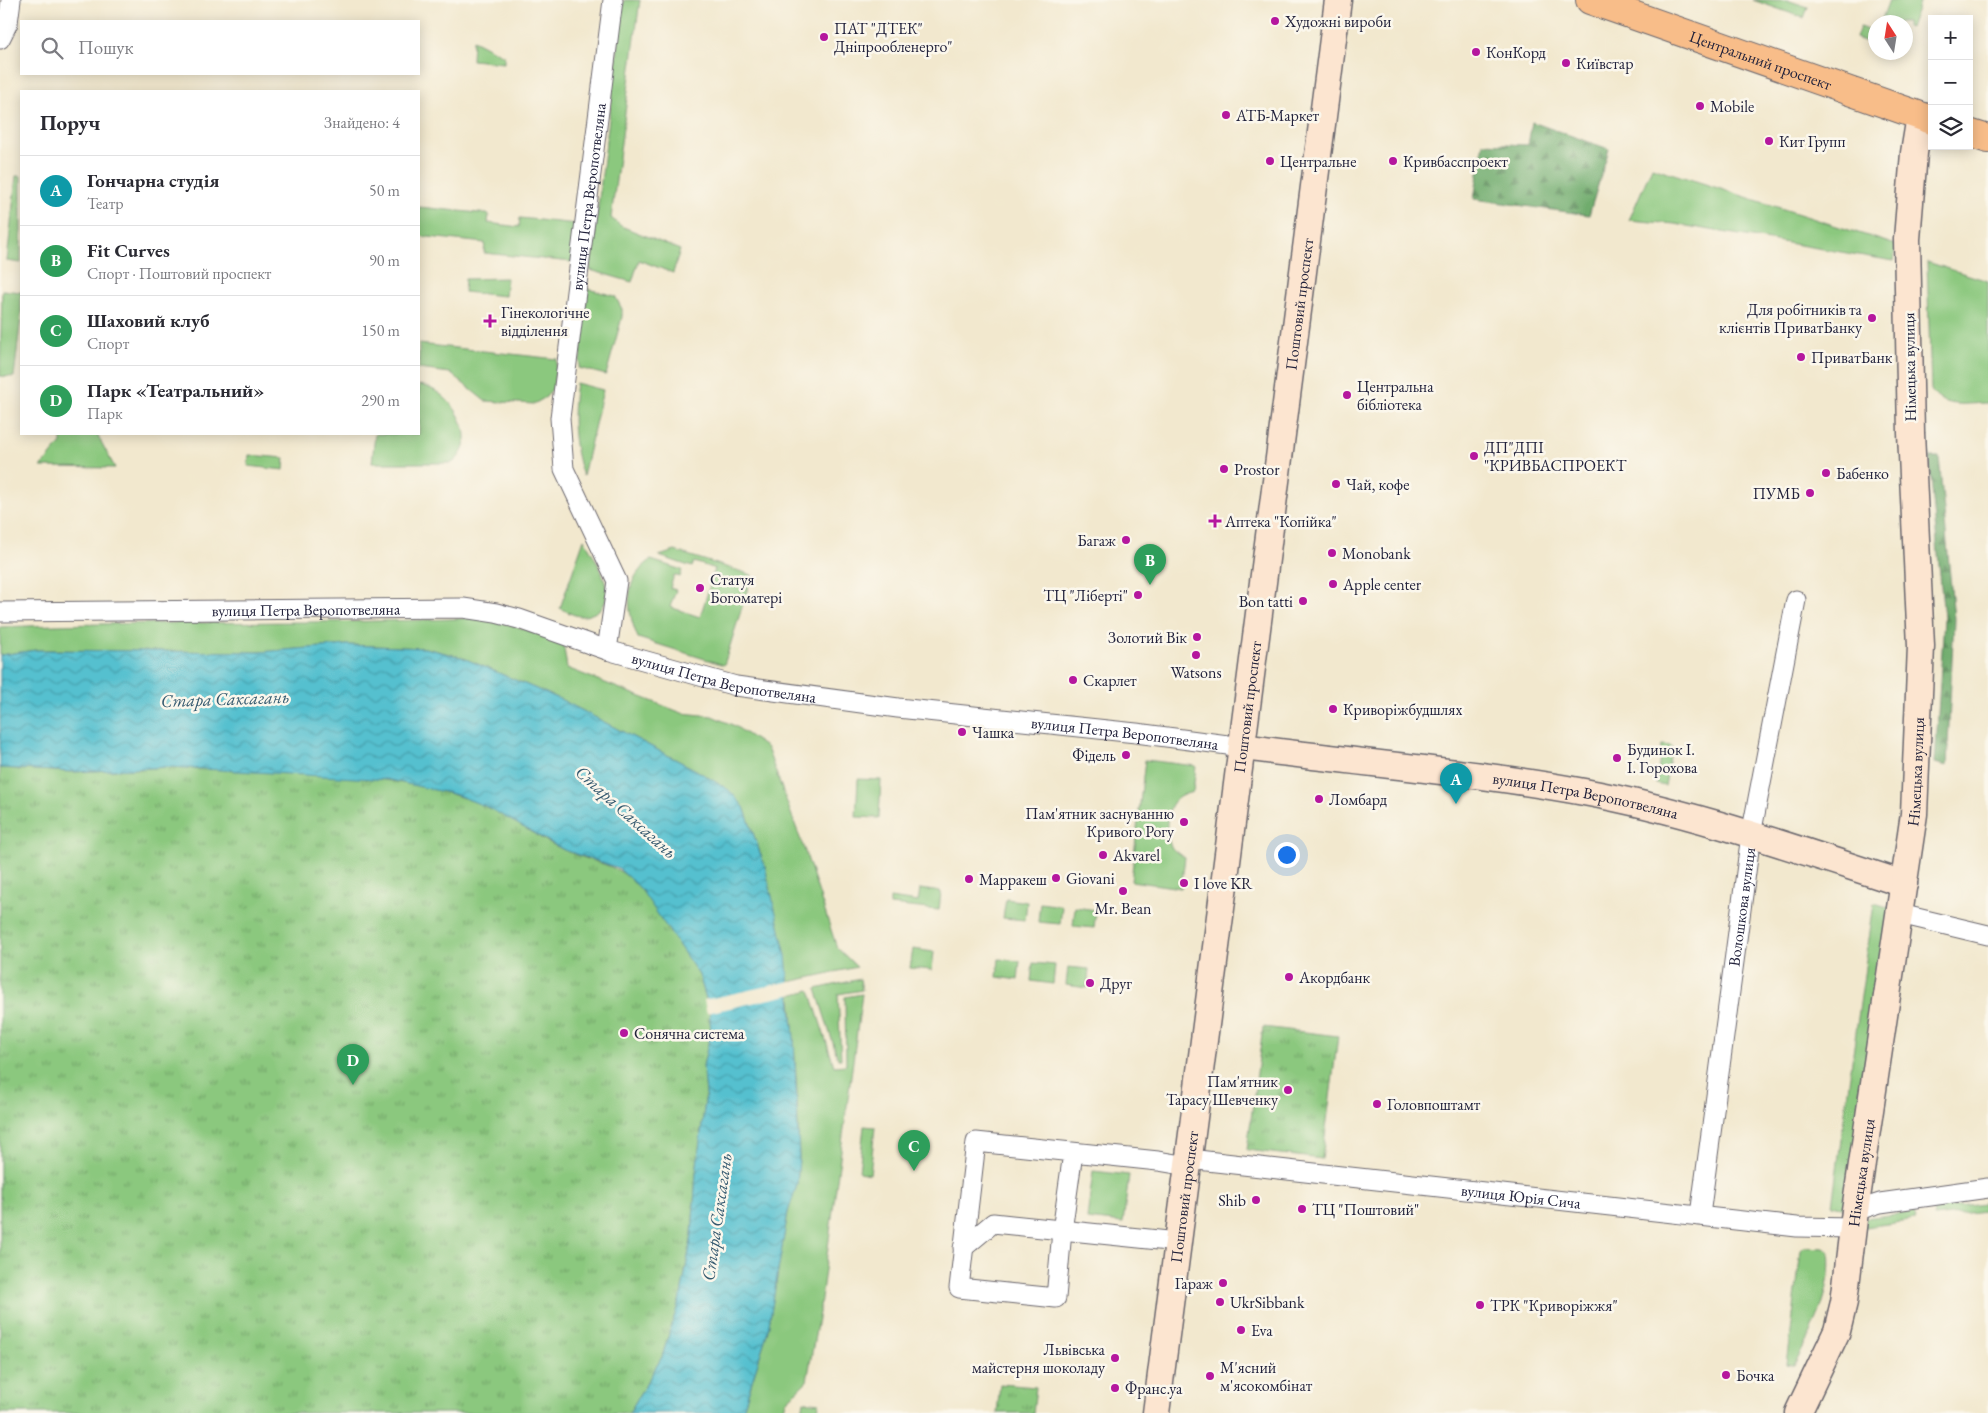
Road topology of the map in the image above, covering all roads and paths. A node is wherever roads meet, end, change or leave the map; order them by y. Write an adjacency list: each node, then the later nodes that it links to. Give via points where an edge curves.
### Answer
1 (11, 0): 5 (street, via 8,23)
2 (613, 0): 11 (street, вулиця Петра Веропотвеляна, via 560,418 564,469 617,581)
3 (1338, 0): 12 (street, Поштовий проспект)
4 (1590, 0): 6 (main road, Центральний проспект)
5 (0, 39)
6 (1926, 118): 14 (street, Німецька вулиця, via 1914,154 1907,239 1910,433 1921,694 1914,814)
7 (1973, 133): 8 (main road)
8 (1988, 139)
9 (1796, 600): 13 (street, Волошкова вулиця)
10 (0, 612): 11 (street, вулиця Петра Веропотвеляна, via 463,608 519,619)
11 (607, 650): 12 (street, вулиця Петра Веропотвеляна, via 713,681 760,690)
12 (1242, 747): 13 (street, вулиця Петра Веропотвеляна, via 1585,792); 18 (street, Поштовий проспект)
13 (1751, 835): 14 (street, вулиця Петра Веропотвеляна); 20 (street, Волошкова вулиця)
14 (1904, 884): 15 (street, Німецька вулиця)
15 (1900, 914): 16 (street); 21 (street, Німецька вулиця)
16 (1988, 935)
17 (1073, 1152): 18 (street, вулиця Юрія Сича); 22 (street); 24 (street, вулиця Юрія Сича, via 976,1142)
18 (1188, 1162): 20 (street, вулиця Юрія Сича); 23 (street, Поштовий проспект)
19 (1988, 1188): 21 (street, вулиця Юрія Сича, via 1880,1203)
20 (1700, 1215): 21 (street, вулиця Юрія Сича, via 1797,1226)
21 (1854, 1220): 26 (street, Німецька вулиця, via 1844,1302 1837,1331)
22 (1062, 1230): 23 (street); 24 (street, via 993,1223); 24 (street, via 1056,1298 959,1288)
23 (1178, 1242): 25 (street, Поштовий проспект)
24 (963, 1248)
25 (1156, 1413)
26 (1798, 1413)

